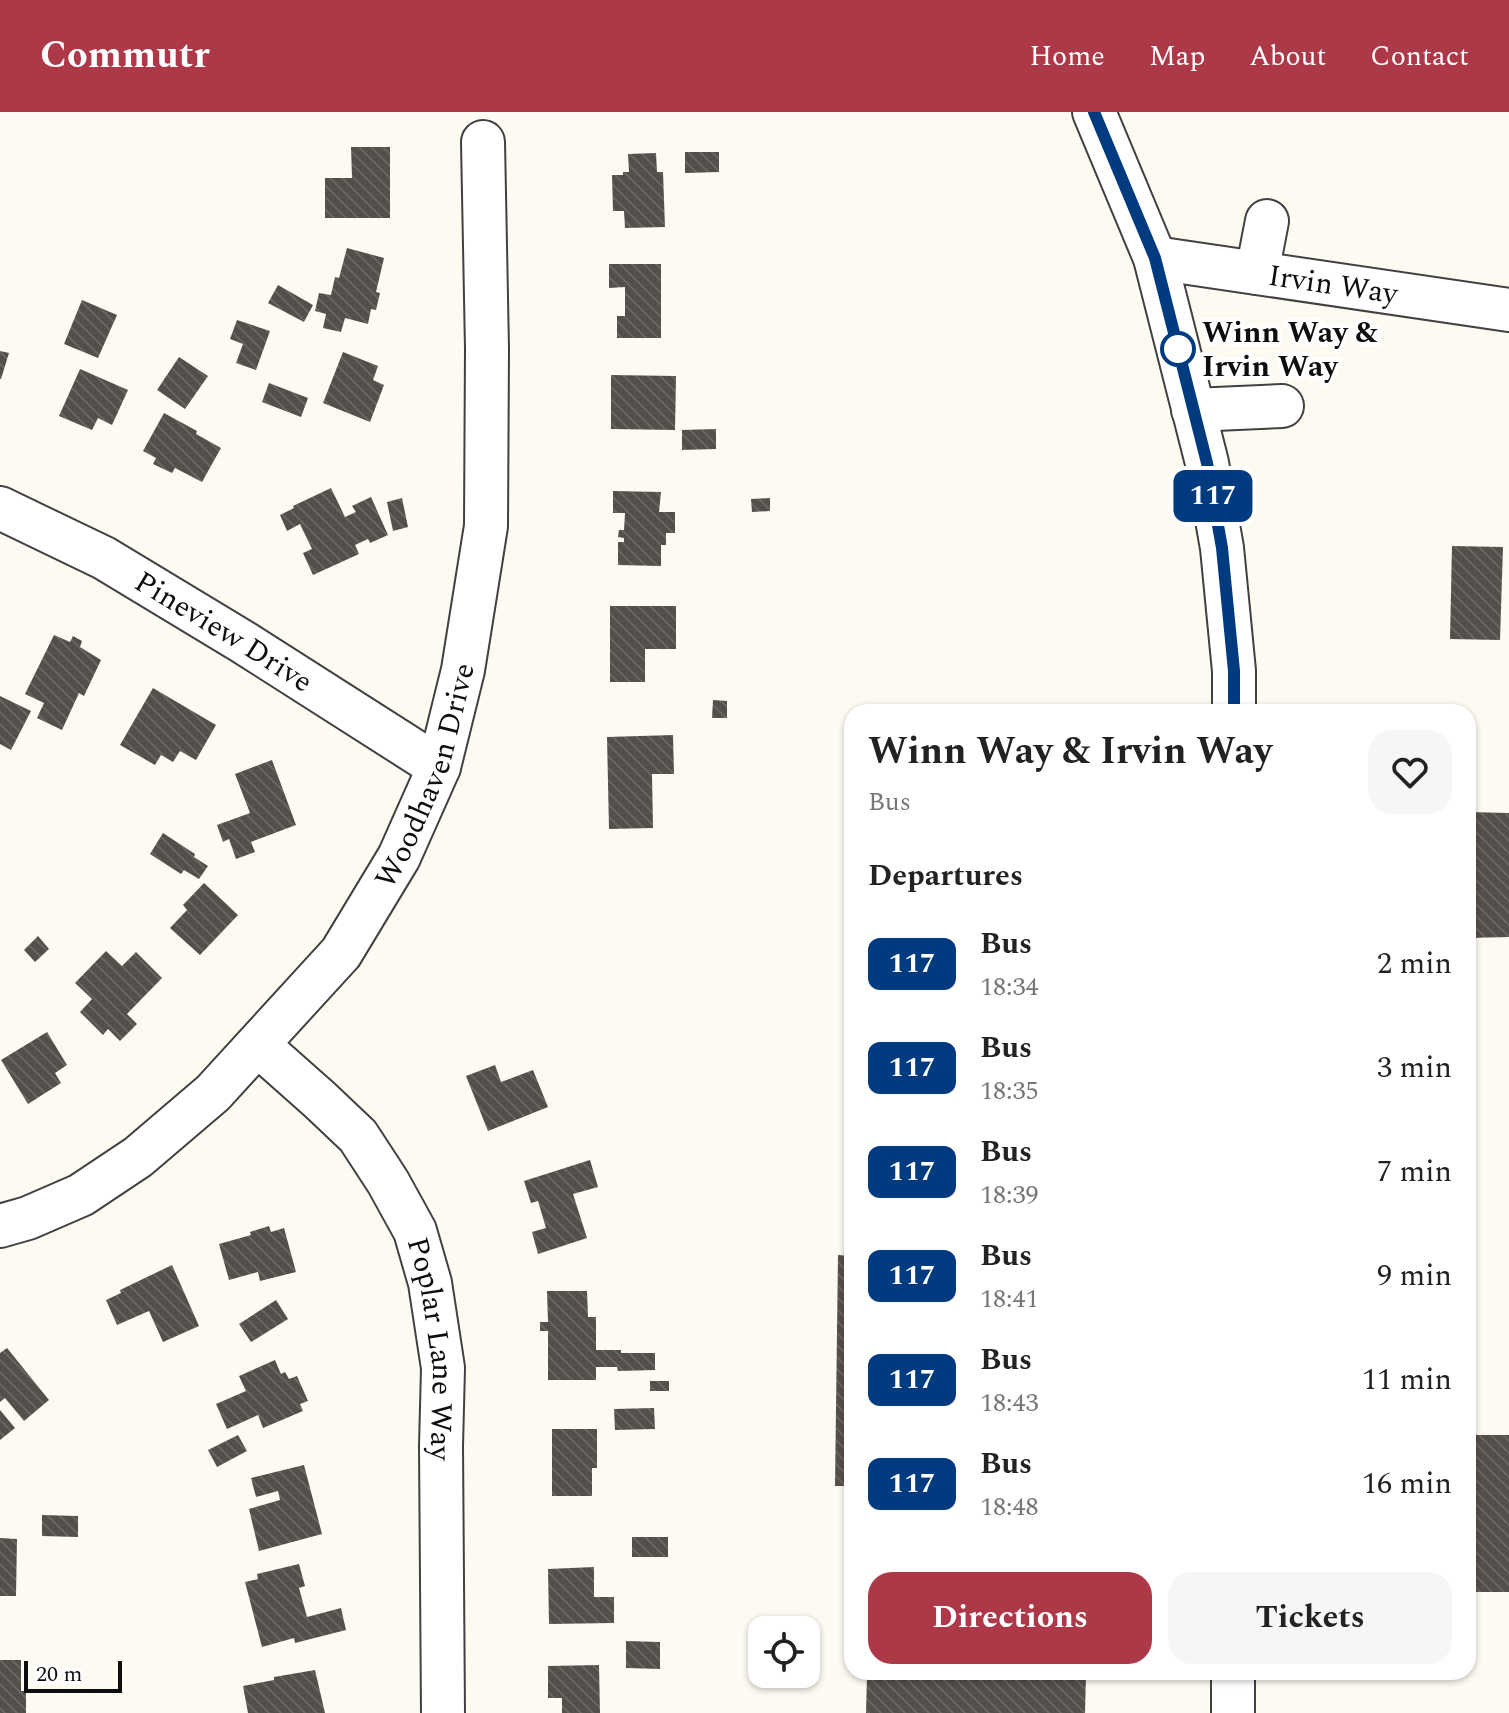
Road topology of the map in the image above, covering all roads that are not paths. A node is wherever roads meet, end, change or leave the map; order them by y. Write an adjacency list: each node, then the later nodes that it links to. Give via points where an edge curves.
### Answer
1 (1094, 112): 4 (street)
2 (483, 142): 11 (street, Woodhaven Drive, via 486,526 463,670)
3 (1267, 221): 5 (street)
4 (1155, 258): 5 (street, Irvin Way); 8 (street)
5 (1257, 273): 6 (street, Irvin Way)
6 (1509, 310)
7 (1282, 406): 8 (street)
8 (1193, 410): 10 (street, via 1222,548)
9 (0, 508): 11 (street, Pineview Drive, via 104,558)
10 (1234, 704)
11 (439, 767): 12 (street, Woodhaven Drive, via 399,857 341,953)
12 (258, 1045): 13 (street, Woodhaven Drive, via 213,1093 138,1157 81,1195); 15 (street, Poplar Lane Way, via 358,1136 415,1231 426,1270 443,1368)
13 (0, 1226)
14 (1233, 1680): 16 (street)
15 (443, 1713)
16 (1233, 1713)

